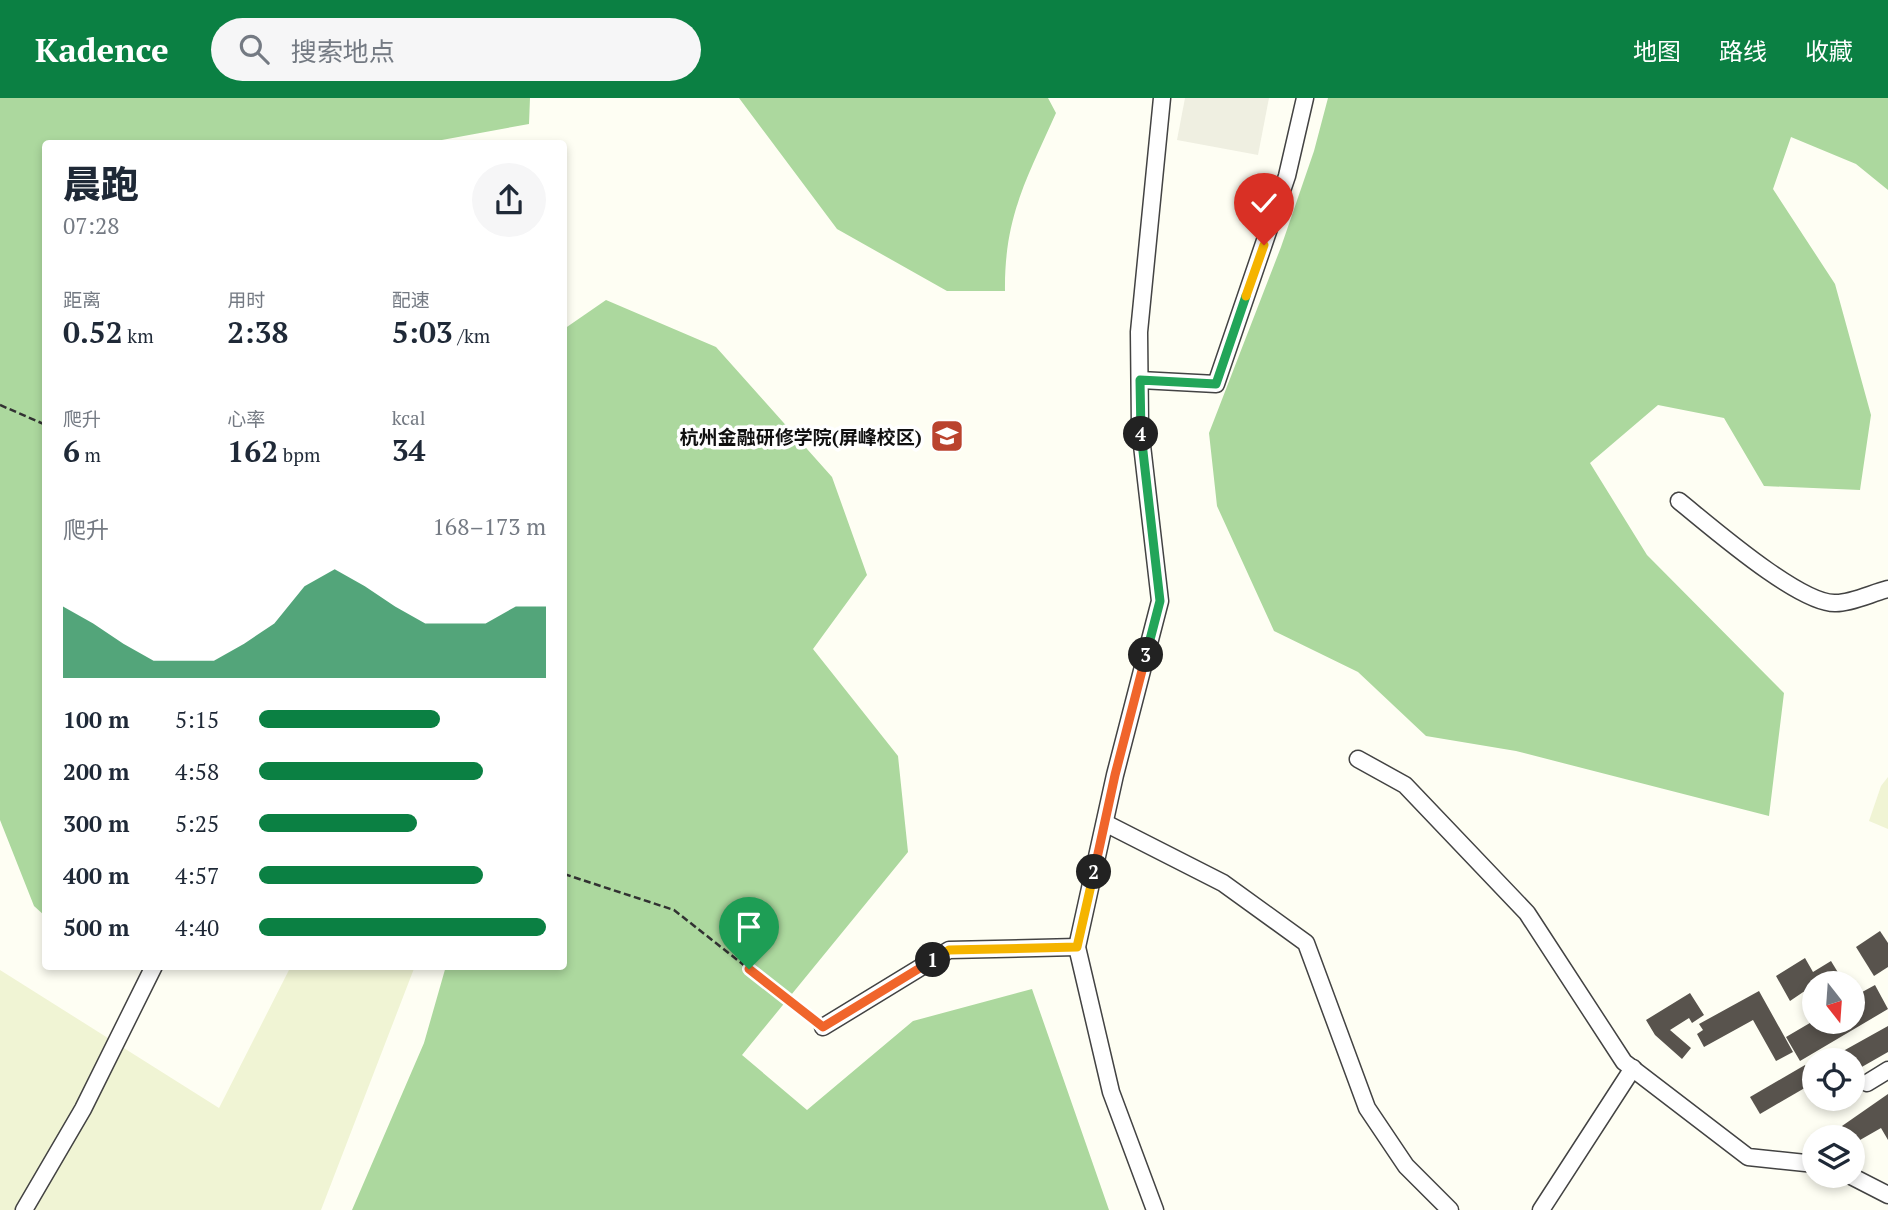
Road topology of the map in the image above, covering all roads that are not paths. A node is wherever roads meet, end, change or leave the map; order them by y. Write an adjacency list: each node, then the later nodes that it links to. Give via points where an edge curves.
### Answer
1 (1162, 98): 3 (street, via 1139,332)
2 (1306, 98): 3 (street, via 1287,176 1216,384)
3 (1140, 380): 7 (street, via 1140,428 1160,601)
4 (1679, 501): 5 (street, via 1764,570 1819,599 1835,604)
5 (1888, 589)
6 (1358, 759): 11 (street, via 1405,785 1527,913)
7 (1105, 823): 8 (street); 21 (street, via 1223,883 1306,943 1367,1108 1406,1166)
8 (1077, 947): 10 (street, via 949,950); 20 (street, via 1111,1092)
9 (151, 970): 19 (street, via 83,1109)
10 (823, 1027)
11 (1633, 1068): 14 (street, via 1748,1157); 22 (street)
12 (1888, 1070): 13 (street)
13 (1867, 1083)
14 (1802, 1163)
15 (1888, 1179): 16 (street)
16 (1865, 1180)
17 (1865, 1184): 18 (street)
18 (1888, 1195)
19 (24, 1210)
20 (1155, 1210)
21 (1450, 1210)
22 (1541, 1210)

